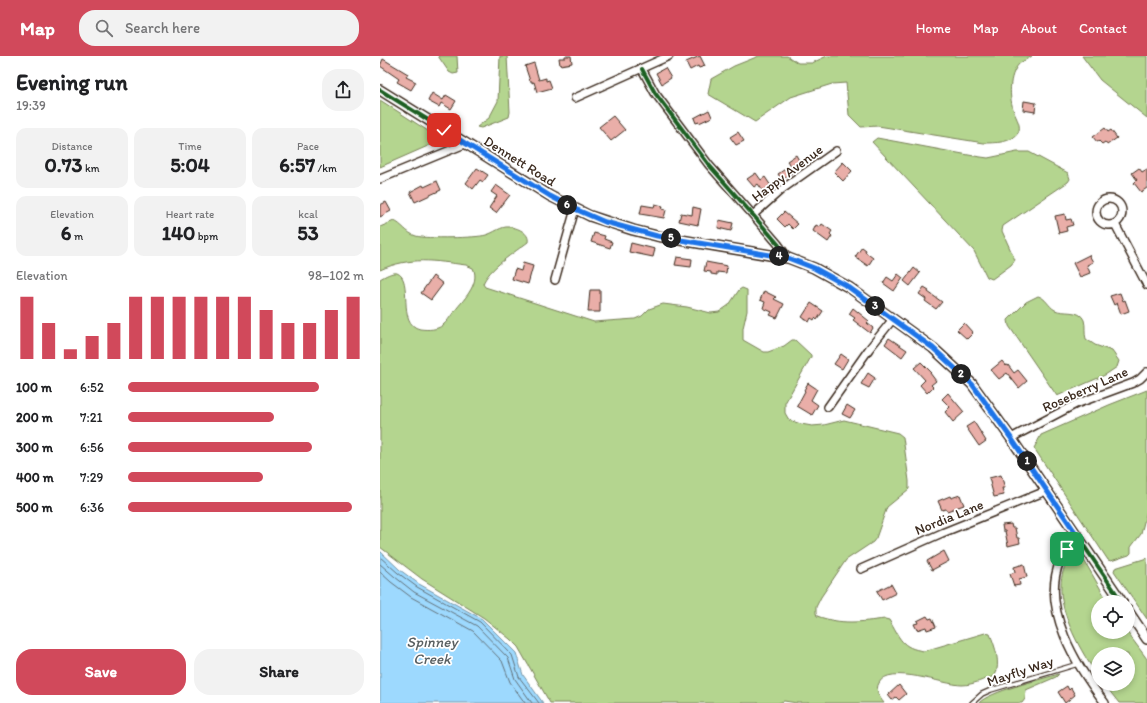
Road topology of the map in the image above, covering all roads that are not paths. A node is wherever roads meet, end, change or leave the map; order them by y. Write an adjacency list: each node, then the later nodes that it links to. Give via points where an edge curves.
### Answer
1 (669, 56): 2 (street)
2 (642, 69): 4 (street); 9 (street, via 655,93 709,165)
3 (380, 90): 5 (street, Dennett Road)
4 (575, 98)
5 (465, 144): 7 (street); 8 (street, Dennett Road)
6 (836, 152): 9 (street, Happy Avenue)
7 (380, 179)
8 (575, 209): 11 (street, Dennett Road, via 605,222 657,236); 12 (street)
9 (753, 214): 11 (street)
10 (1115, 224): 13 (street)
11 (788, 258): 14 (street, Dennett Road, via 833,278)
12 (555, 280)
13 (1147, 285)
14 (893, 319): 16 (street, via 869,348); 17 (street, Dennett Road, via 933,348 961,374 985,400)
15 (1147, 372): 17 (street, Roseberry Lane, via 1133,383 1076,404)
16 (828, 407)
17 (1011, 438): 18 (street, Dennett Road)
18 (1046, 491): 19 (street, Dennett Road); 20 (street, Nordia Lane)
19 (1079, 538): 21 (street, Dennett Road); 24 (street, via 1071,543 1062,557 1055,574 1054,594 1056,609)
20 (862, 569)
21 (1117, 595)
22 (1135, 621): 23 (street)
23 (1147, 639)
24 (1078, 664): 25 (lane, Mayfly Way, via 991,690); 26 (street)
25 (972, 703)
26 (1105, 703)

